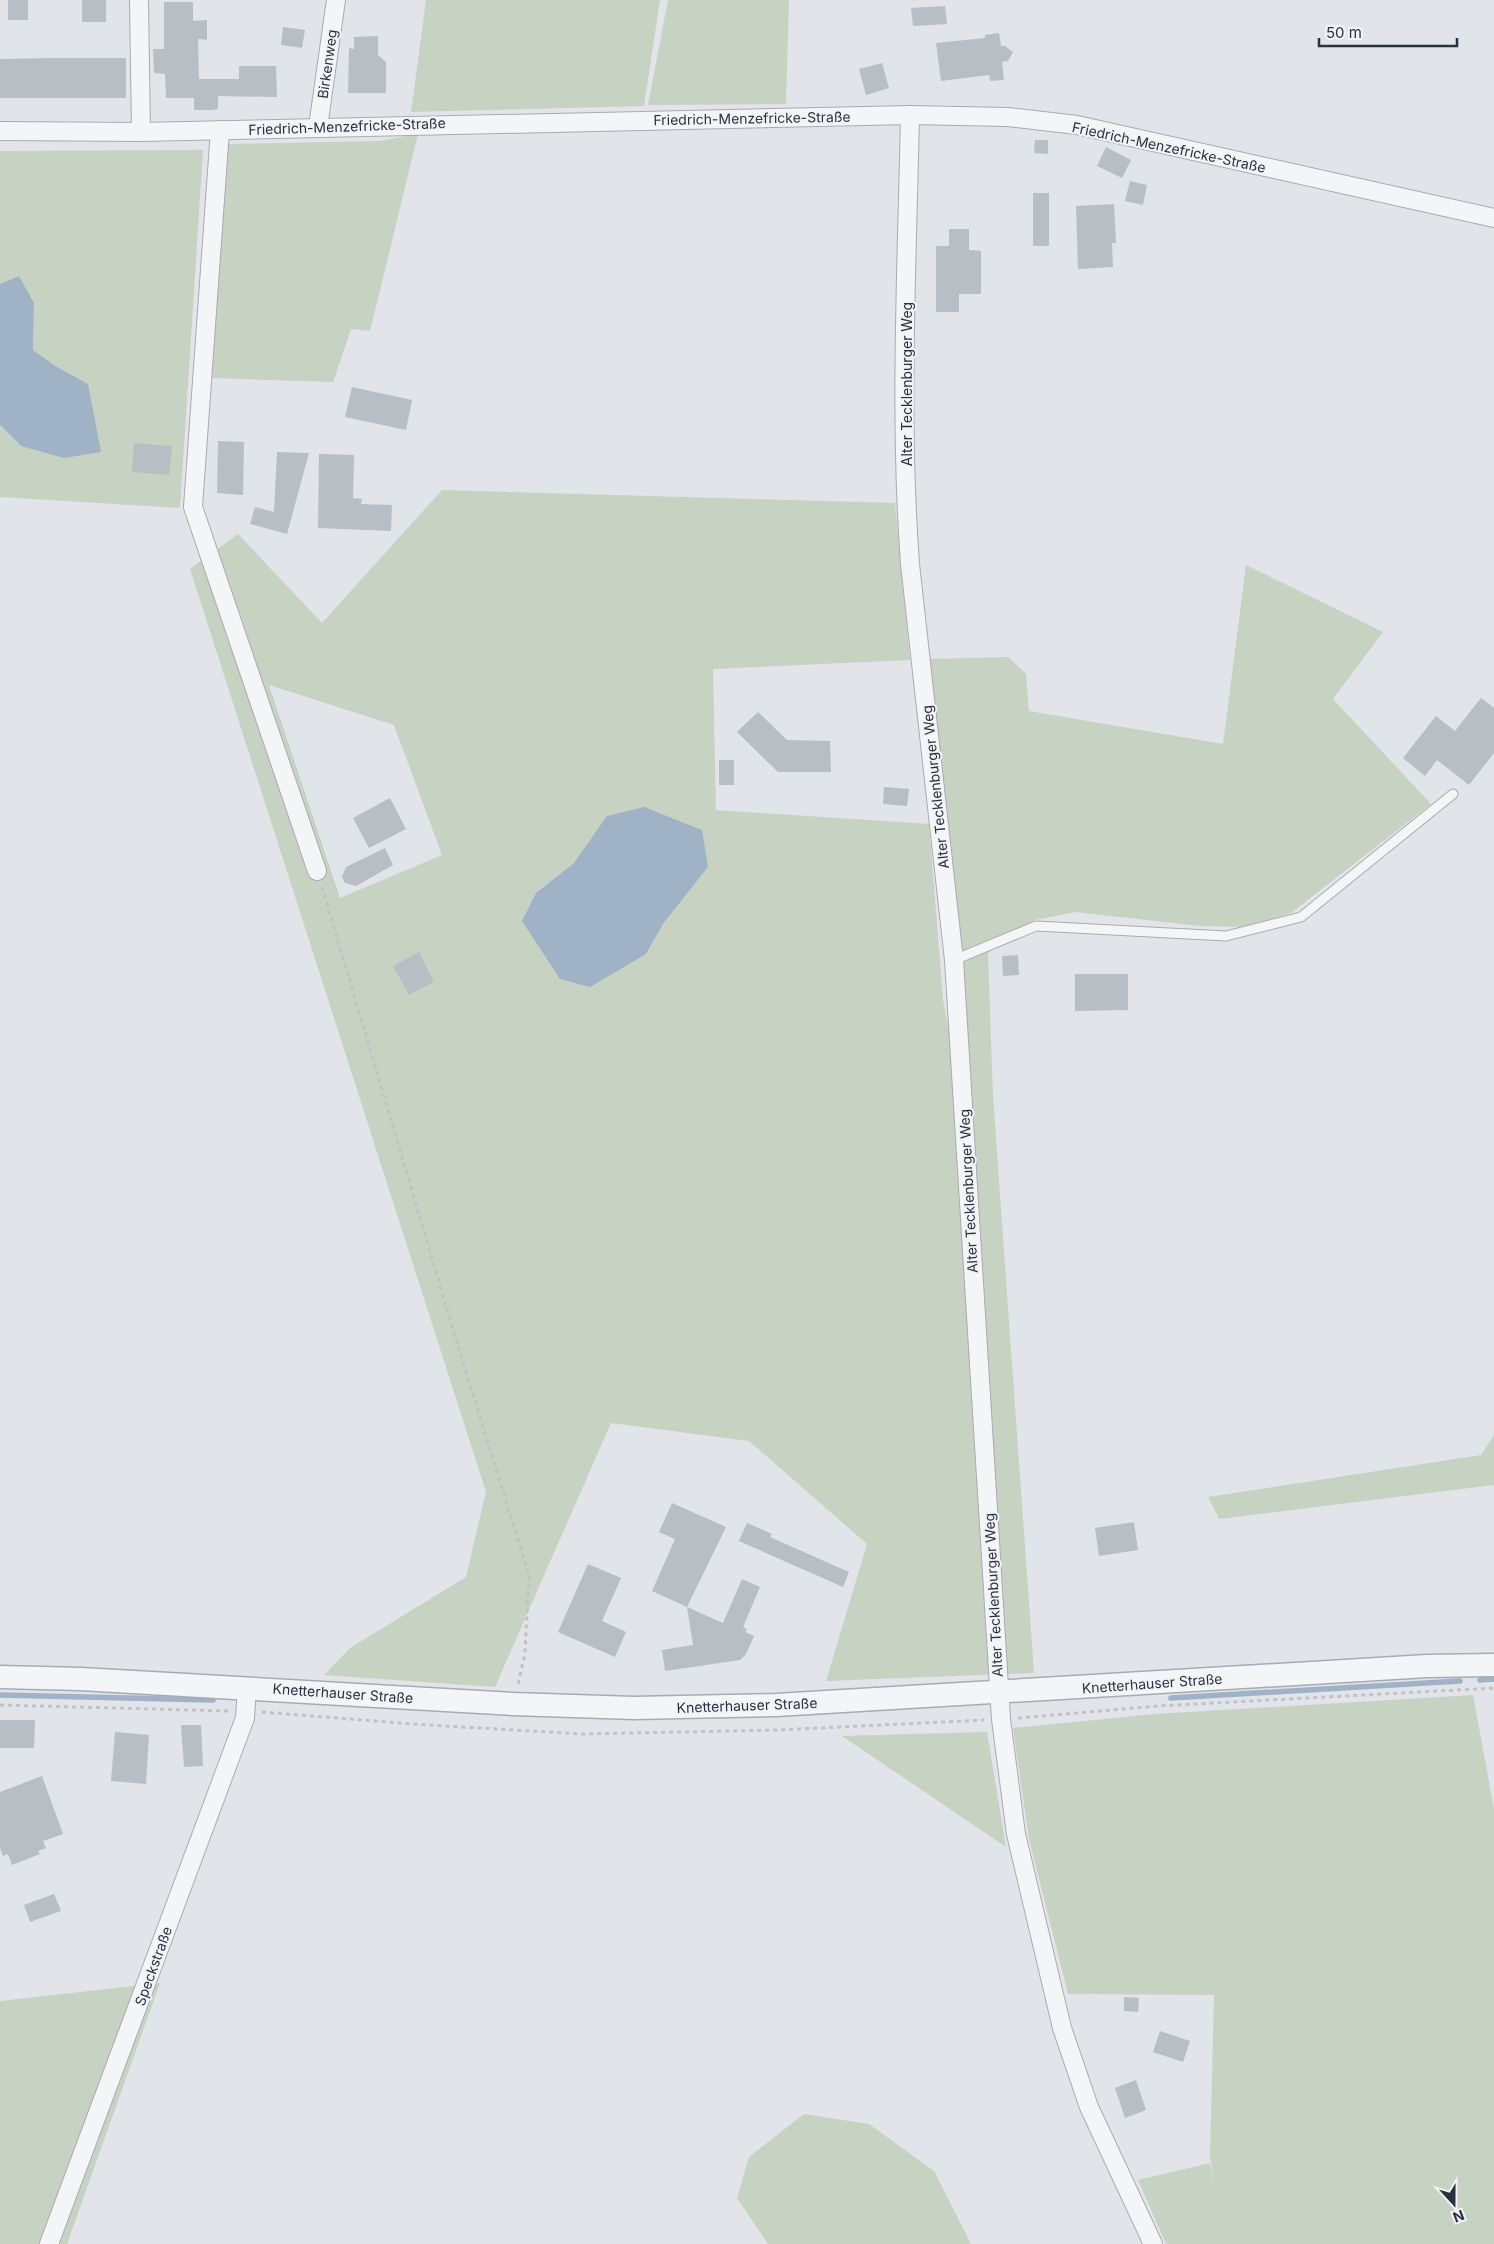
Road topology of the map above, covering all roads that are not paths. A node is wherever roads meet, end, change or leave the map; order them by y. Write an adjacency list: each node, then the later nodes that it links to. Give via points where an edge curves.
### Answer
1 (139, 0): 7 (street)
2 (336, 0): 4 (street, Birkenweg)
3 (910, 115): 4 (street, Friedrich-Menzefricke-Straße); 8 (street, Friedrich-Menzefricke-Straße, via 1008,117 1077,125); 11 (street, Alter Tecklenburger Weg, via 905,502)
4 (318, 128): 5 (street, Friedrich-Menzefricke-Straße)
5 (220, 130): 7 (street, Friedrich-Menzefricke-Straße); 10 (street, via 193,507)
6 (0, 131): 7 (street, Friedrich-Menzefricke-Straße)
7 (141, 132)
8 (1494, 218)
9 (1453, 794): 11 (lane, via 1301,917 1226,936 1036,926)
10 (317, 872)
11 (954, 960): 15 (street, Alter Tecklenburger Weg)
12 (1494, 1665): 15 (street, Knetterhauser Straße, via 1417,1666)
13 (0, 1677): 14 (street, Knetterhauser Straße)
14 (247, 1687): 15 (street, Knetterhauser Straße, via 513,1704 634,1708 776,1705); 16 (street, Speckstraße, via 247,1711)
15 (999, 1693): 17 (street, Alter Tecklenburger Weg, via 1016,1834 1062,2028 1089,2107)
16 (49, 2244)
17 (1153, 2244)

